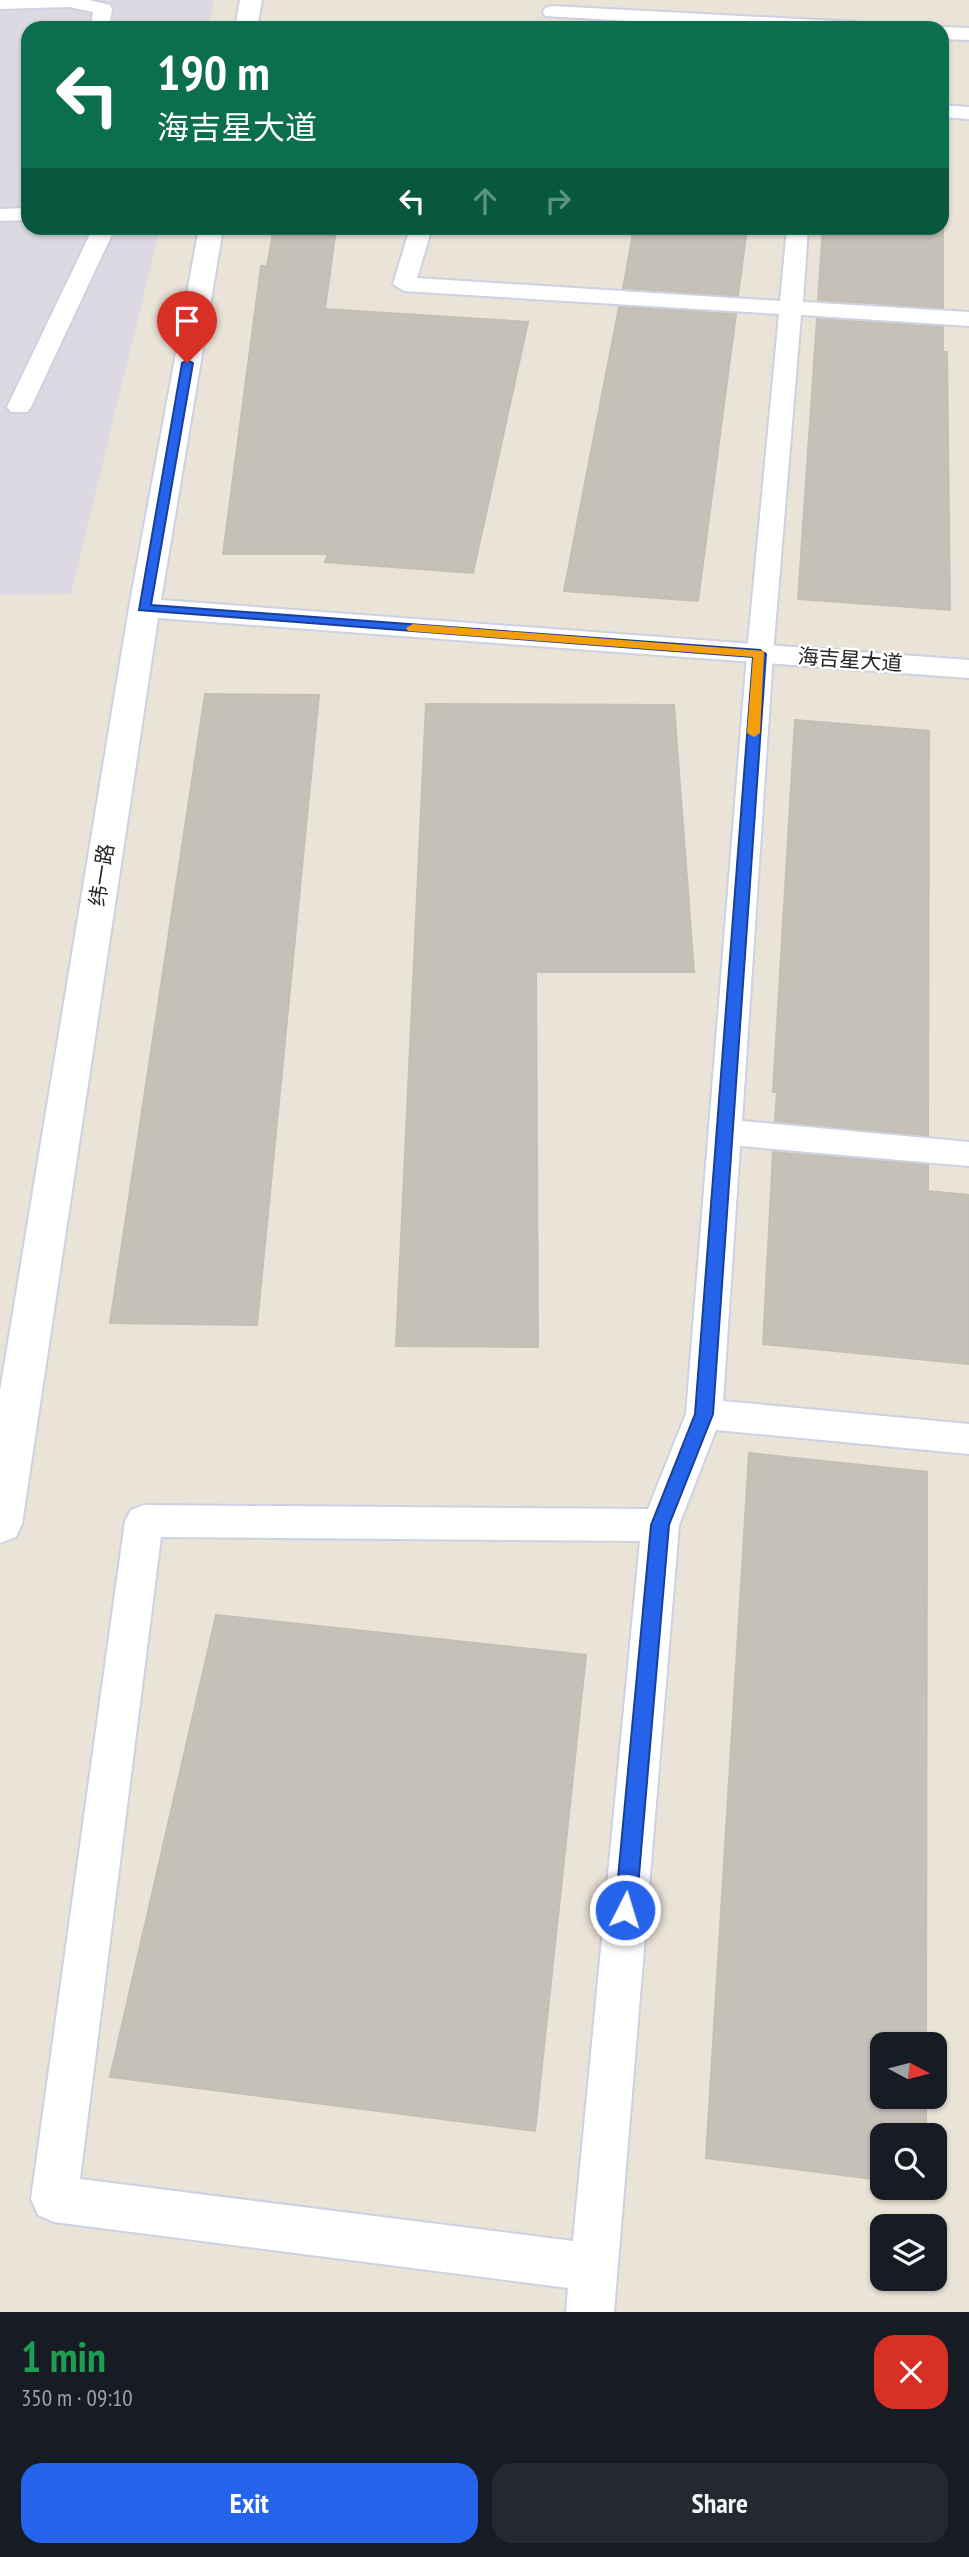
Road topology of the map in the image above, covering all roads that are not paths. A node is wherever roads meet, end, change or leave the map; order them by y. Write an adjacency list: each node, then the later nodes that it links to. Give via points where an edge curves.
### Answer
1 (251, 0): 5 (street)
2 (0, 3): 4 (lane, via 69,1 103,9)
3 (552, 12): 6 (lane)
4 (101, 21)
5 (247, 21)
6 (723, 21)
7 (949, 33): 8 (lane)
8 (969, 34)
9 (949, 112): 10 (lane)
10 (969, 113)
11 (21, 214): 12 (lane)
12 (0, 215)
13 (101, 235): 19 (lane)
14 (210, 235): 20 (street, 纬一路)
15 (419, 235): 17 (lane, via 404,285)
16 (797, 235): 17 (lane)
17 (791, 308): 18 (lane); 21 (lane)
18 (969, 319)
19 (19, 407)
20 (144, 608): 21 (street, 海吉星大道); 27 (street, 纬一路)
21 (760, 654): 22 (street, 海吉星大道); 23 (lane)
22 (969, 669)
23 (725, 1132): 24 (lane); 25 (lane)
24 (969, 1154)
25 (704, 1414): 26 (lane); 28 (lane)
26 (969, 1439)
27 (0, 1524)
28 (660, 1525): 29 (lane); 29 (lane, via 144,1521 54,2199)
29 (593, 2267): 30 (lane)
30 (590, 2312)

